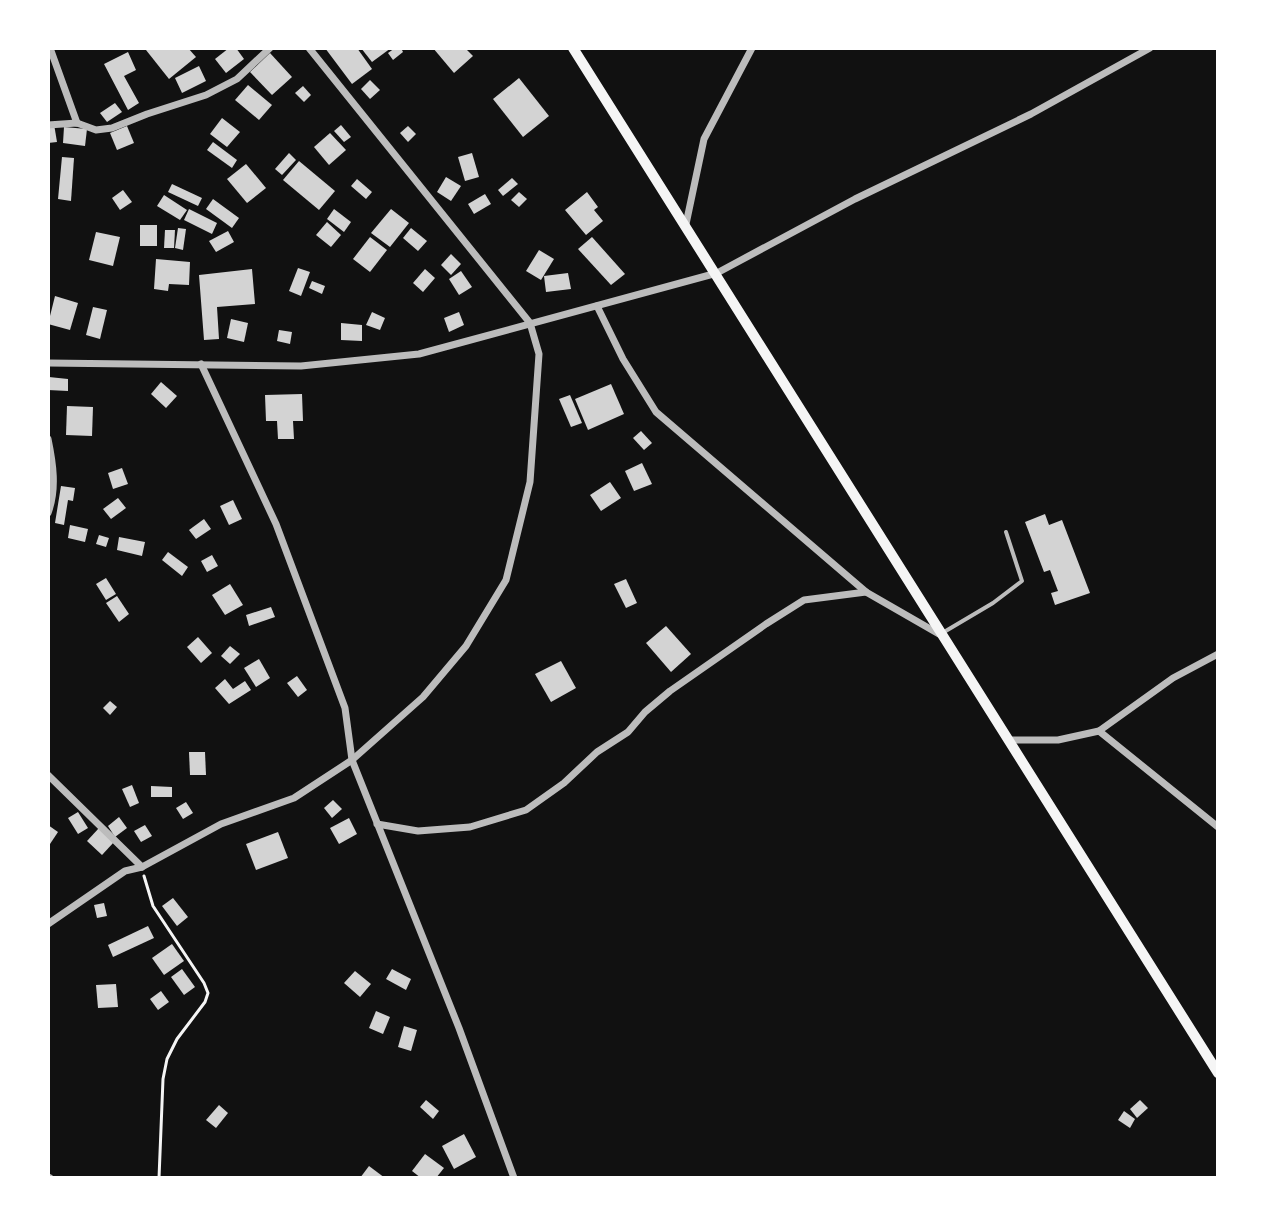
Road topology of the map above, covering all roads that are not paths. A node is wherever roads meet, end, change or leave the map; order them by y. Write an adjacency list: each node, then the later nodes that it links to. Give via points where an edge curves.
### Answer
1 (50, 48): 7 (street)
2 (270, 48): 7 (street, via 237,79 206,95 112,128 96,130)
3 (309, 48): 12 (street)
4 (573, 48): 9 (main road)
5 (752, 48): 9 (street, via 704,139)
6 (1150, 48): 10 (street)
7 (77, 123): 8 (street)
8 (48, 125)
9 (686, 224): 10 (main road)
10 (717, 273): 11 (street); 19 (main road)
11 (597, 306): 12 (street); 18 (street, via 656,412)
12 (530, 323): 14 (street, via 419,354 301,366); 23 (street, via 539,354 530,482 506,580 466,646 423,697)
13 (48, 363): 14 (street)
14 (201, 364): 23 (street, via 282,538 345,708)
15 (48, 439): 16 (street, via 54,466)
16 (48, 513)
17 (1006, 532): 19 (lane, via 1022,581)
18 (866, 592): 19 (street); 25 (street, via 804,600 766,624 670,691 628,732 526,810 470,827 418,831)
19 (939, 634): 22 (main road)
20 (1218, 654): 21 (street, via 1173,678)
21 (1099, 731): 22 (street, via 1058,740); 26 (street)
22 (1006, 740): 29 (main road)
23 (352, 760): 25 (street); 27 (street, via 294,798 221,824)
24 (48, 775): 27 (street)
25 (377, 824): 30 (street)
26 (1218, 827)
27 (142, 867): 28 (street, via 109,880)
28 (48, 924)
29 (1218, 1073)
30 (514, 1178)

